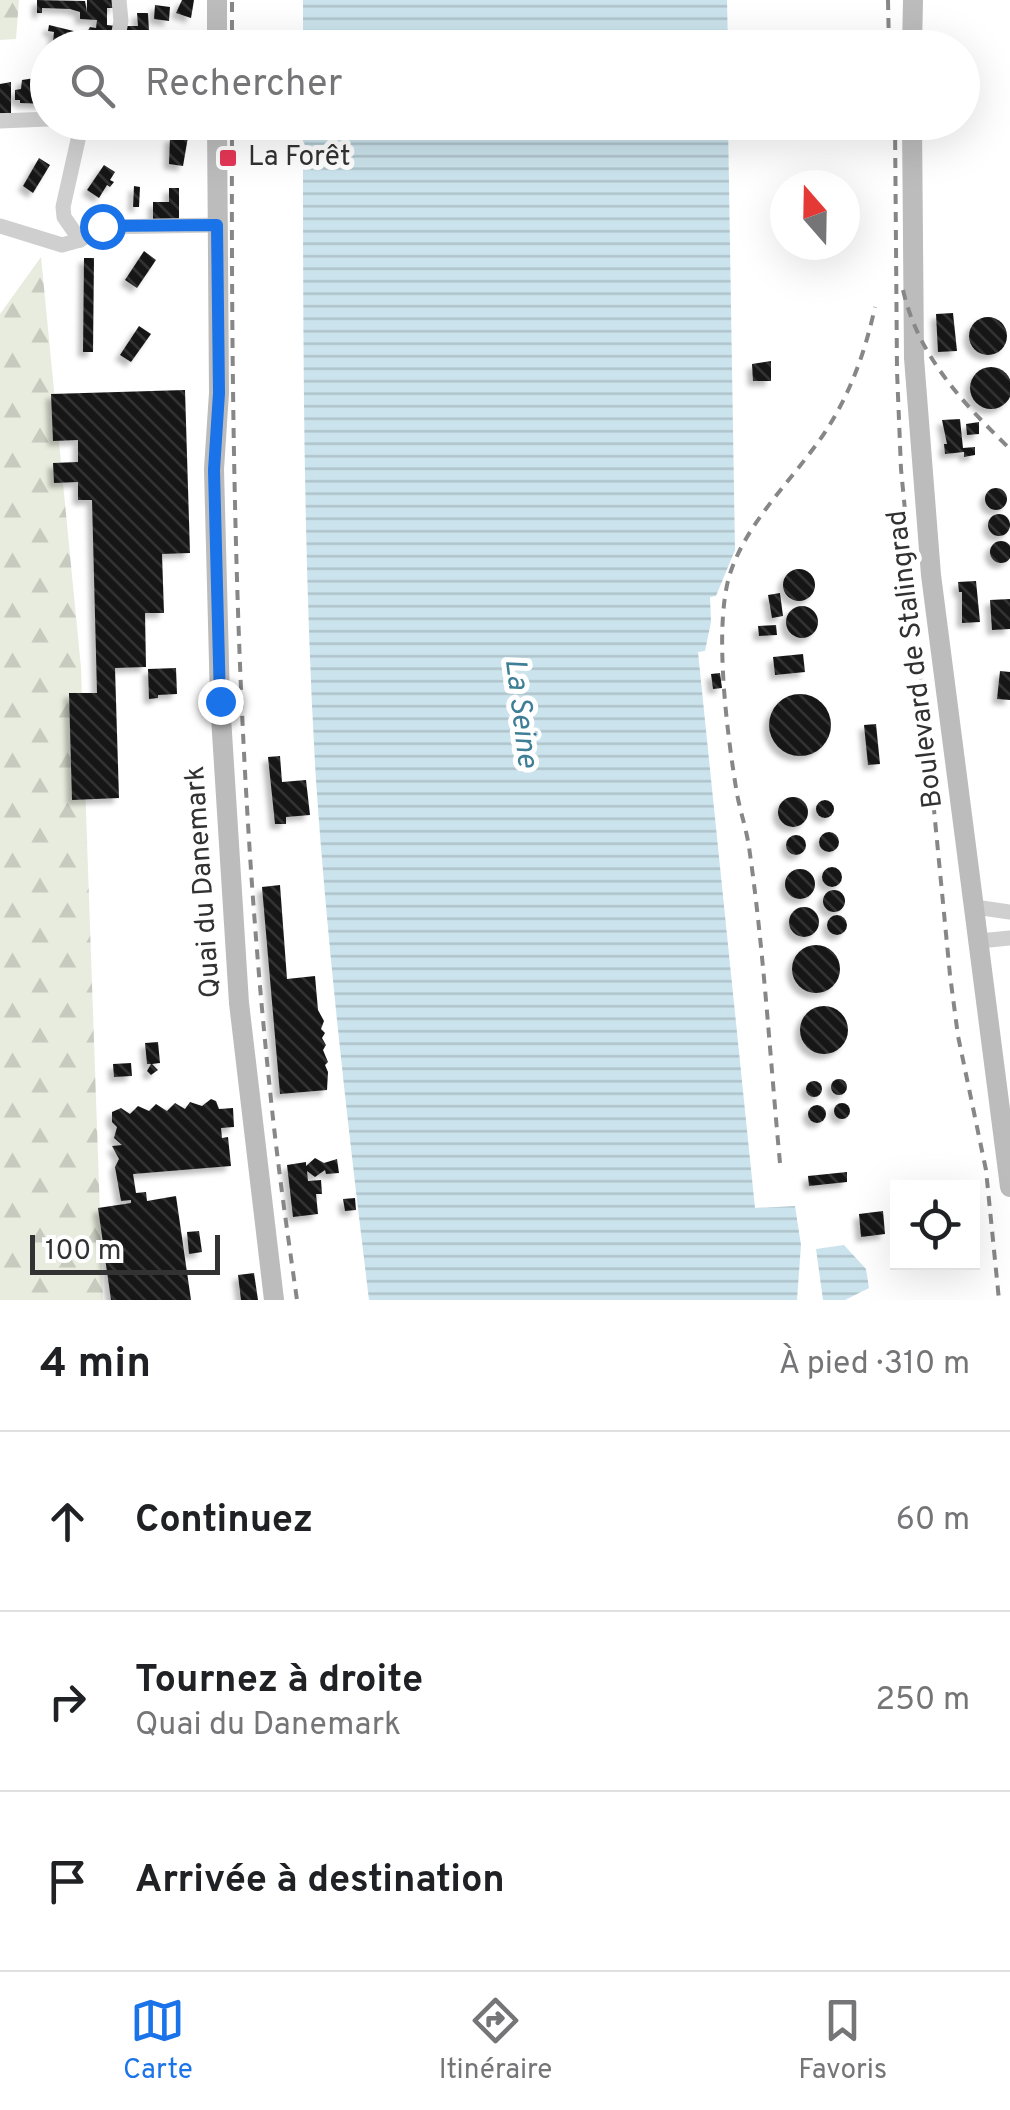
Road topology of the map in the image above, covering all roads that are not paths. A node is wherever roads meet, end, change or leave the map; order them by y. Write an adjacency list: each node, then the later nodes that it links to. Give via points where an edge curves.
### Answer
1 (119, 0): 4 (street)
2 (217, 0): 5 (main road)
3 (912, 0): 6 (main road)
4 (119, 30)
5 (217, 30)
6 (912, 30)
7 (30, 120): 8 (street)
8 (0, 121)
9 (78, 140): 14 (street, via 63,207)
10 (217, 140): 12 (main road, Quai du Danemark)
11 (912, 140): 15 (main road, Boulevard de Stalingrad, via 921,466)
12 (217, 225): 14 (street, via 102,226); 20 (main road, Quai du Danemark, via 220,701 240,1004)
13 (0, 226): 14 (street, via 62,245)
14 (80, 240)
15 (975, 907): 16 (street); 18 (main road, Boulevard de Stalingrad)
16 (1010, 912)
17 (1010, 938): 18 (street)
18 (979, 941): 19 (main road, Boulevard de Stalingrad)
19 (1010, 1187)
20 (274, 1300)

